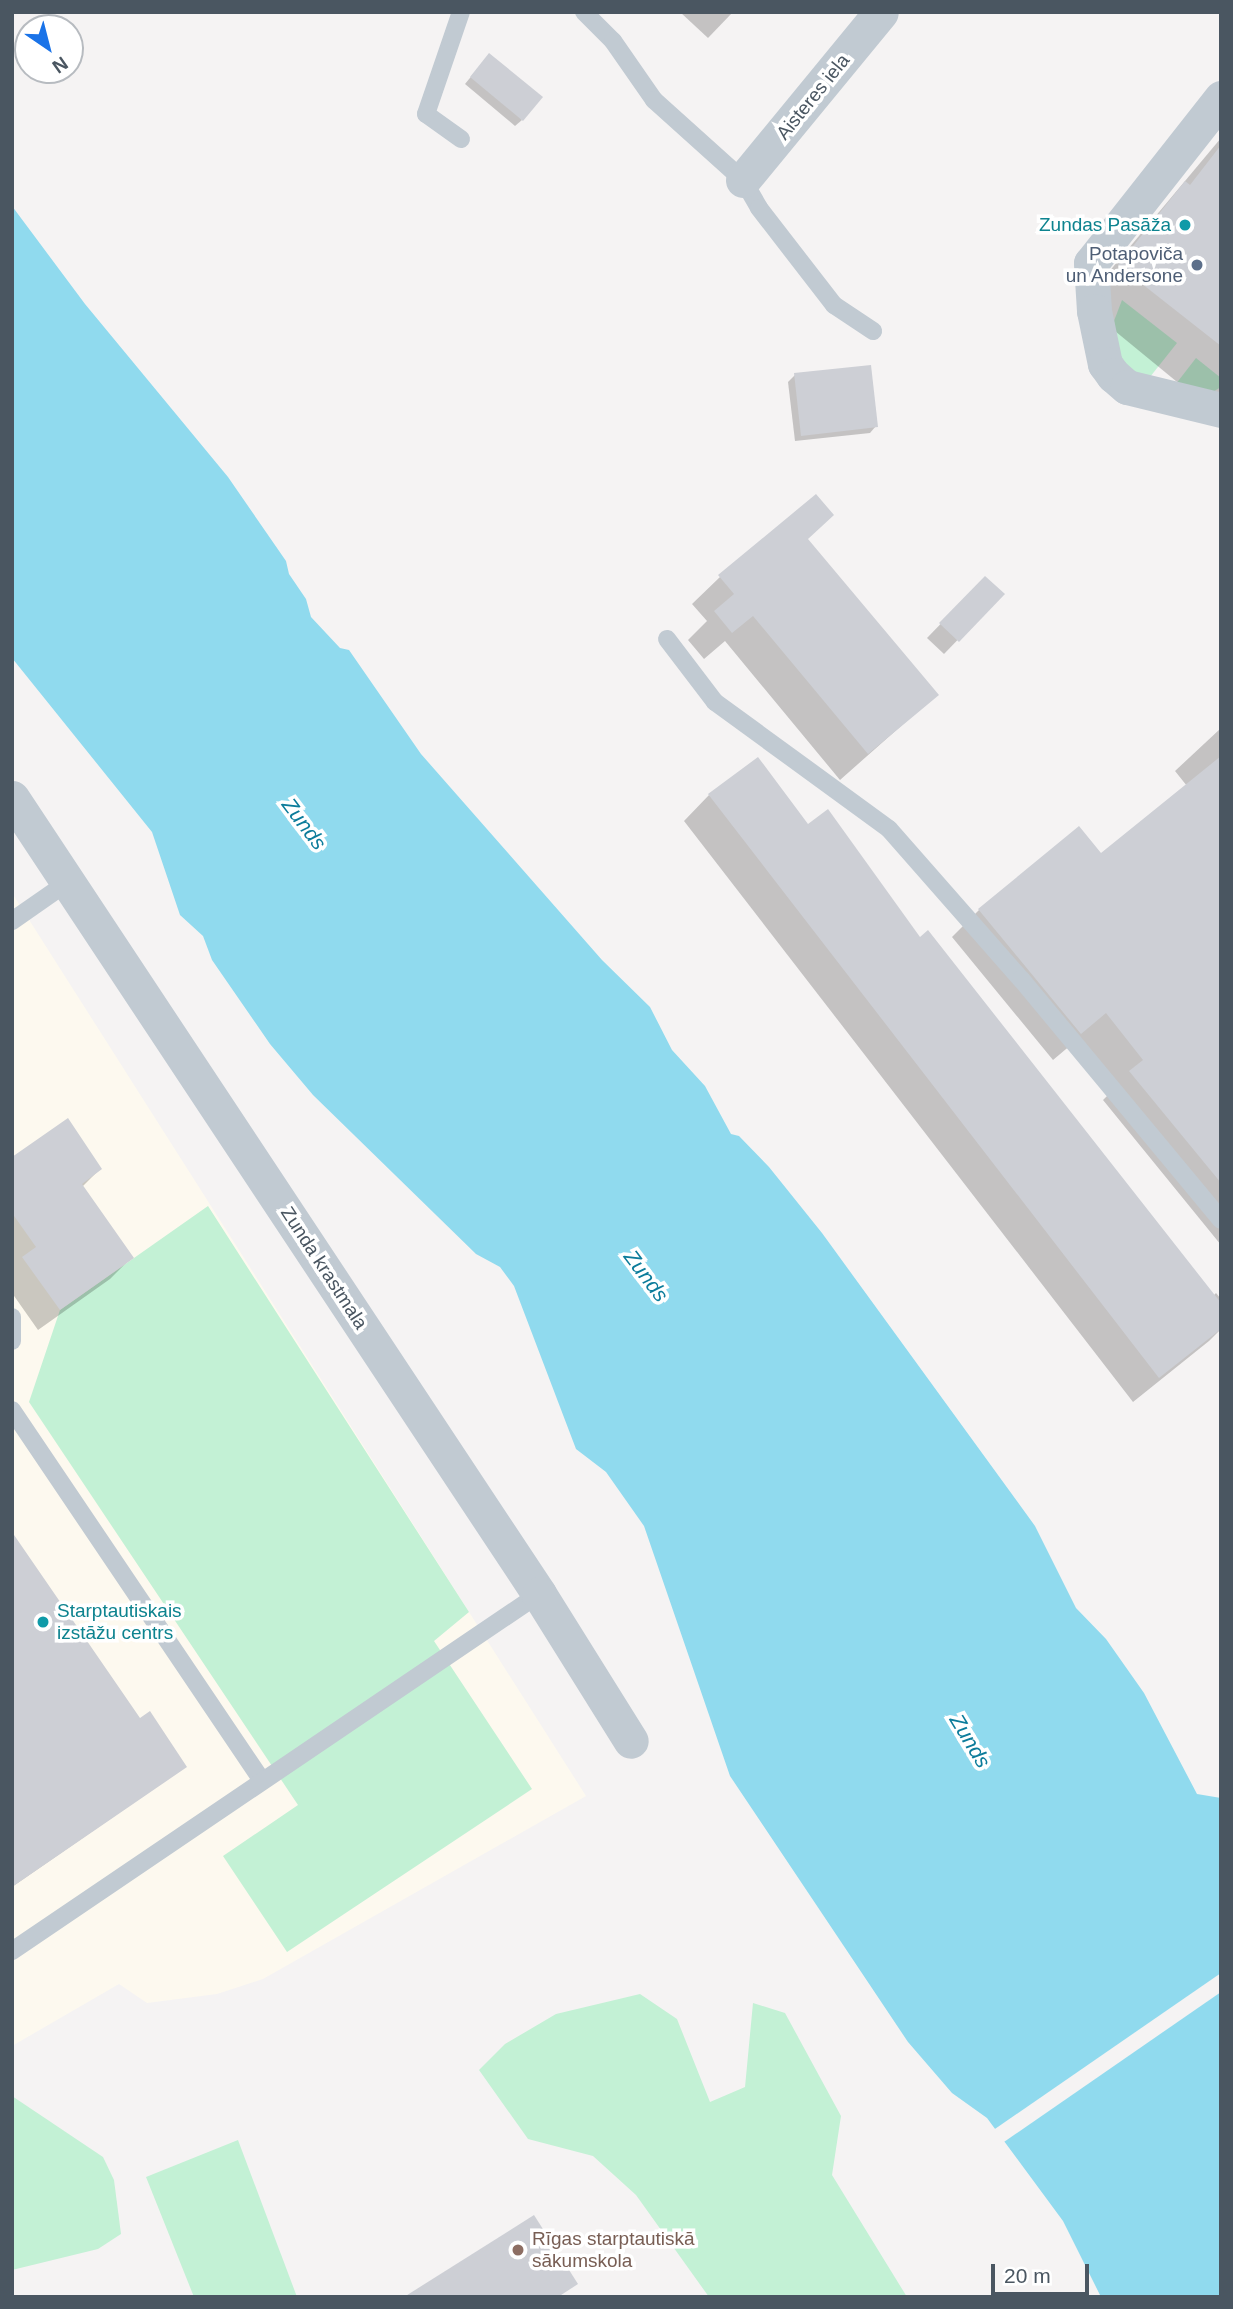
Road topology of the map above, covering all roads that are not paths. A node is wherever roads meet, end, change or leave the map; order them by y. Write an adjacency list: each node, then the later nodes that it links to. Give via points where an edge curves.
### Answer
1 (461, 12): 5 (lane, via 426,114)
2 (881, 12): 6 (street, Aisteres iela)
3 (586, 13): 6 (lane, via 613,41 654,100)
4 (1221, 98): 8 (street, via 1091,263 1094,311 1105,364 1113,375 1127,387)
5 (461, 139)
6 (743, 180): 7 (lane, via 759,208 834,305)
7 (873, 331)
8 (1221, 410)
9 (667, 639): 13 (lane, via 715,702 889,829 1021,979)
10 (12, 798): 11 (street, Zunda krastmala)
11 (68, 882): 12 (lane); 17 (street, Zunda krastmala)
12 (12, 921)
13 (1221, 1220)
14 (12, 1317): 15 (lane)
15 (12, 1341)
16 (12, 1410): 19 (lane)
17 (539, 1594): 18 (street, Zunda krastmala); 19 (lane)
18 (631, 1741)
19 (262, 1782): 20 (lane)
20 (12, 1951)

